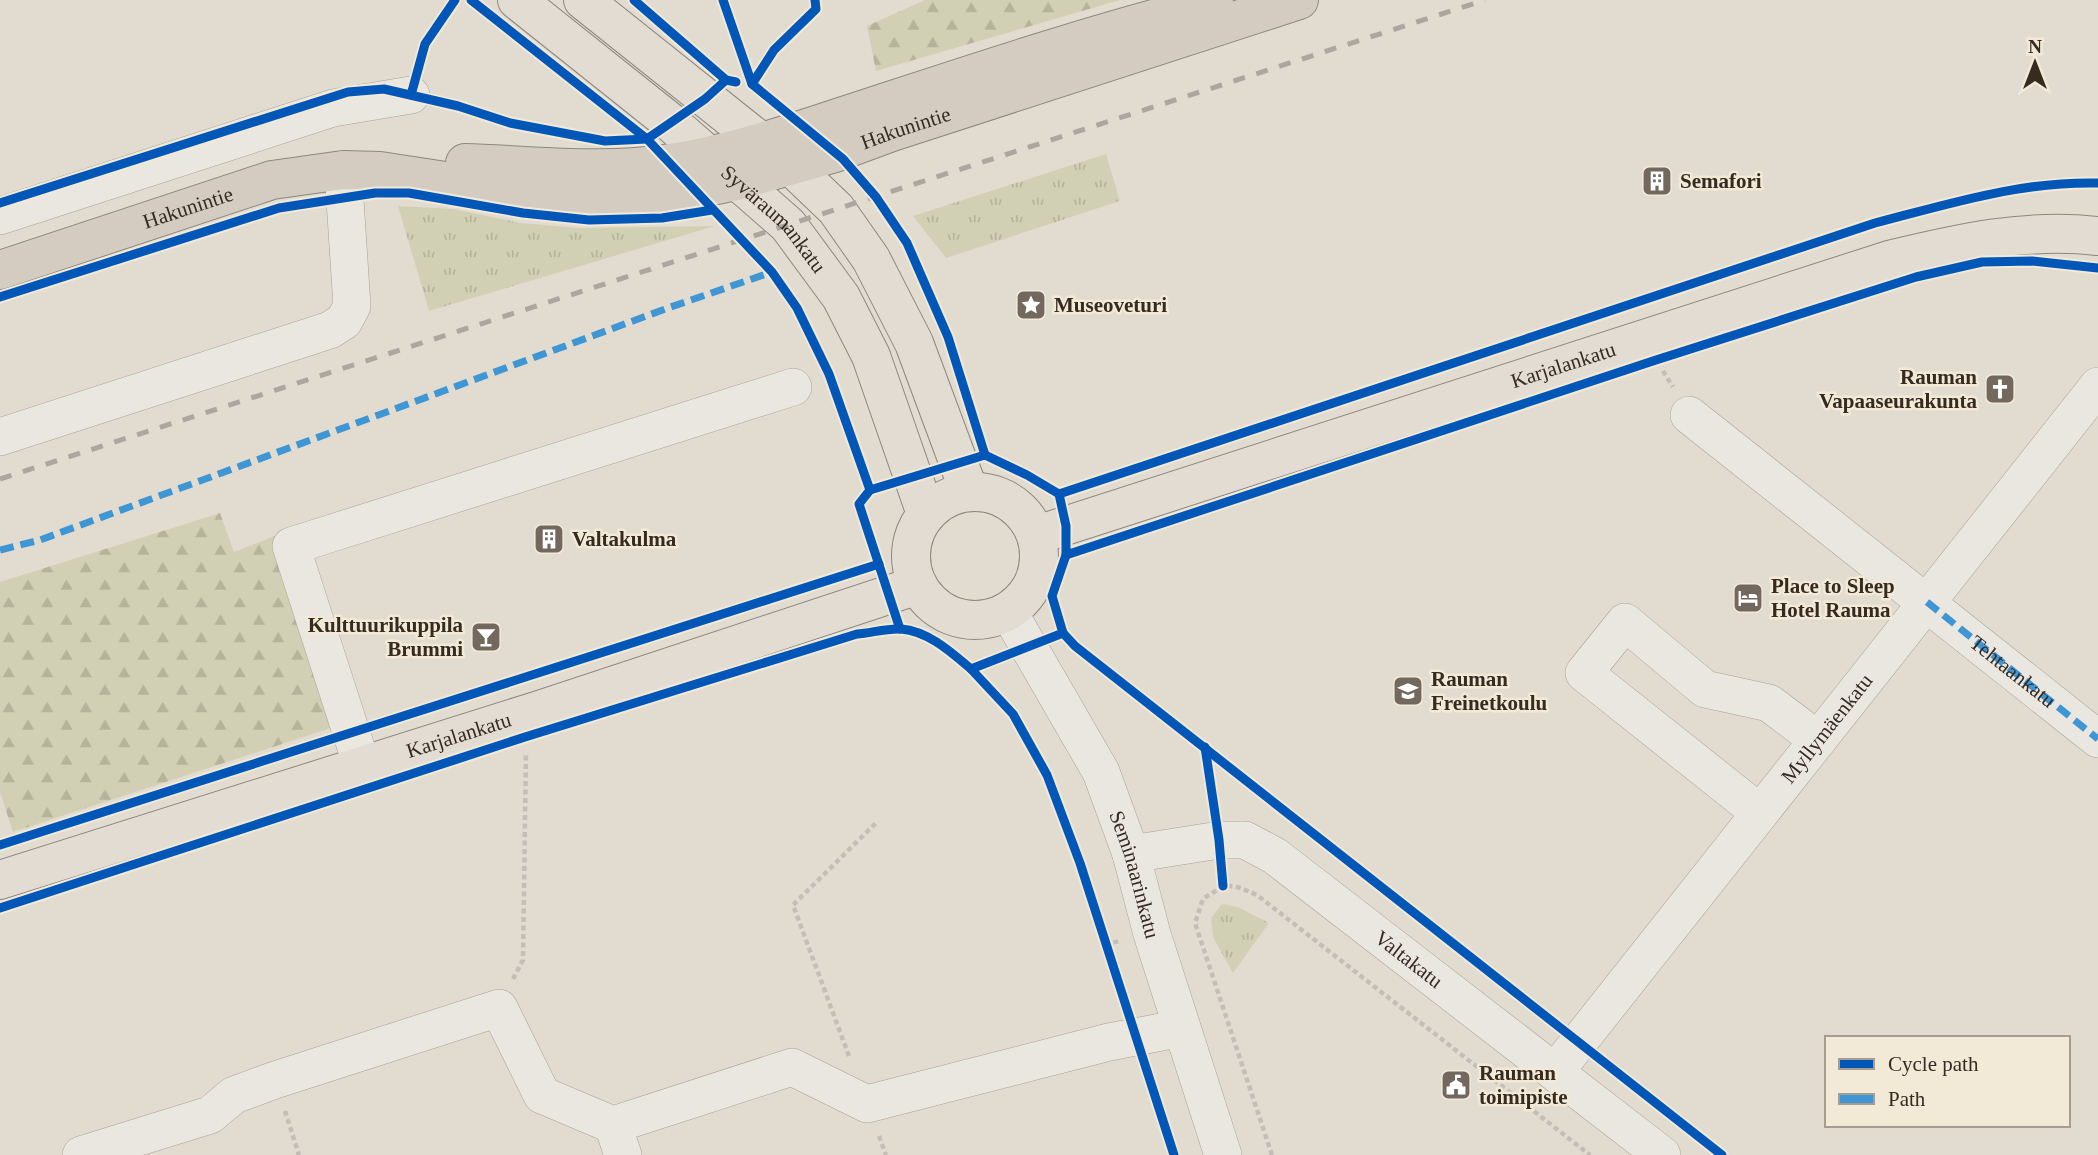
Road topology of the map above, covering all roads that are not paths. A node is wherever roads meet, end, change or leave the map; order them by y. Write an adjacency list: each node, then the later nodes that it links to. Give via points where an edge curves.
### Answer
1 (517, 0): 7 (main road, Syväraumankatu)
2 (583, 0): 6 (main road)
3 (1226, 0): 6 (highway, Hakunintie, via 993,67)
4 (1299, 0): 8 (highway, Hakunintie)
5 (411, 95): 11 (street, via 333,108)
6 (760, 142): 7 (highway, Hakunintie); 8 (main road)
7 (707, 156): 9 (highway, Hakunintie, via 630,166 445,163); 10 (main road, Syväraumankatu)
8 (791, 166): 10 (highway, Hakunintie); 18 (main road, via 836,209 871,258 914,343)
9 (361, 171): 10 (highway, Hakunintie, via 594,200 653,198); 13 (highway, Hakunintie, via 272,180); 17 (street, via 352,306 344,321 330,330)
10 (736, 181): 19 (main road, Syväraumankatu, via 788,225 841,297 871,356)
11 (0, 216)
12 (2098, 236): 20 (main road, Karjalankatu, via 2064,232 1980,239 1889,260)
13 (0, 270)
14 (2098, 386): 22 (street, Myllymäenkatu)
15 (793, 387): 26 (street, via 290,546)
16 (1689, 415): 22 (street, Tehtaankatu)
17 (0, 437)
18 (969, 491): 19 (main road, via 939,502); 20 (main road, via 1014,503)
19 (926, 514): 21 (main road, via 911,548)
20 (1037, 535): 23 (main road, via 1040,558 1035,582)
21 (918, 585): 23 (main road, via 933,605 964,620 989,619); 26 (main road, Karjalankatu)
22 (1927, 602): 24 (street, Tehtaankatu); 25 (street, Myllymäenkatu)
23 (1008, 611): 28 (street, Seminaarinkatu, via 1101,772)
24 (2098, 739)
25 (1818, 740): 27 (street, Myllymäenkatu); 27 (street, via 1769,703 1705,688 1625,622 1584,673)
26 (362, 766): 29 (main road, Karjalankatu)
27 (1760, 813): 31 (street, Myllymäenkatu)
28 (1131, 855): 30 (street, Seminaarinkatu); 31 (street, Valtakatu, via 1245,840 1275,856)
29 (0, 880)
30 (1182, 1028): 32 (street, via 867,1104 792,1067); 34 (street, Seminaarinkatu)
31 (1555, 1072): 35 (street, Valtakatu)
32 (618, 1140): 33 (street, via 542,1095 499,1008 275,1080 234,1095 210,1115)
33 (81, 1155)
34 (1223, 1155)
35 (1662, 1155)

